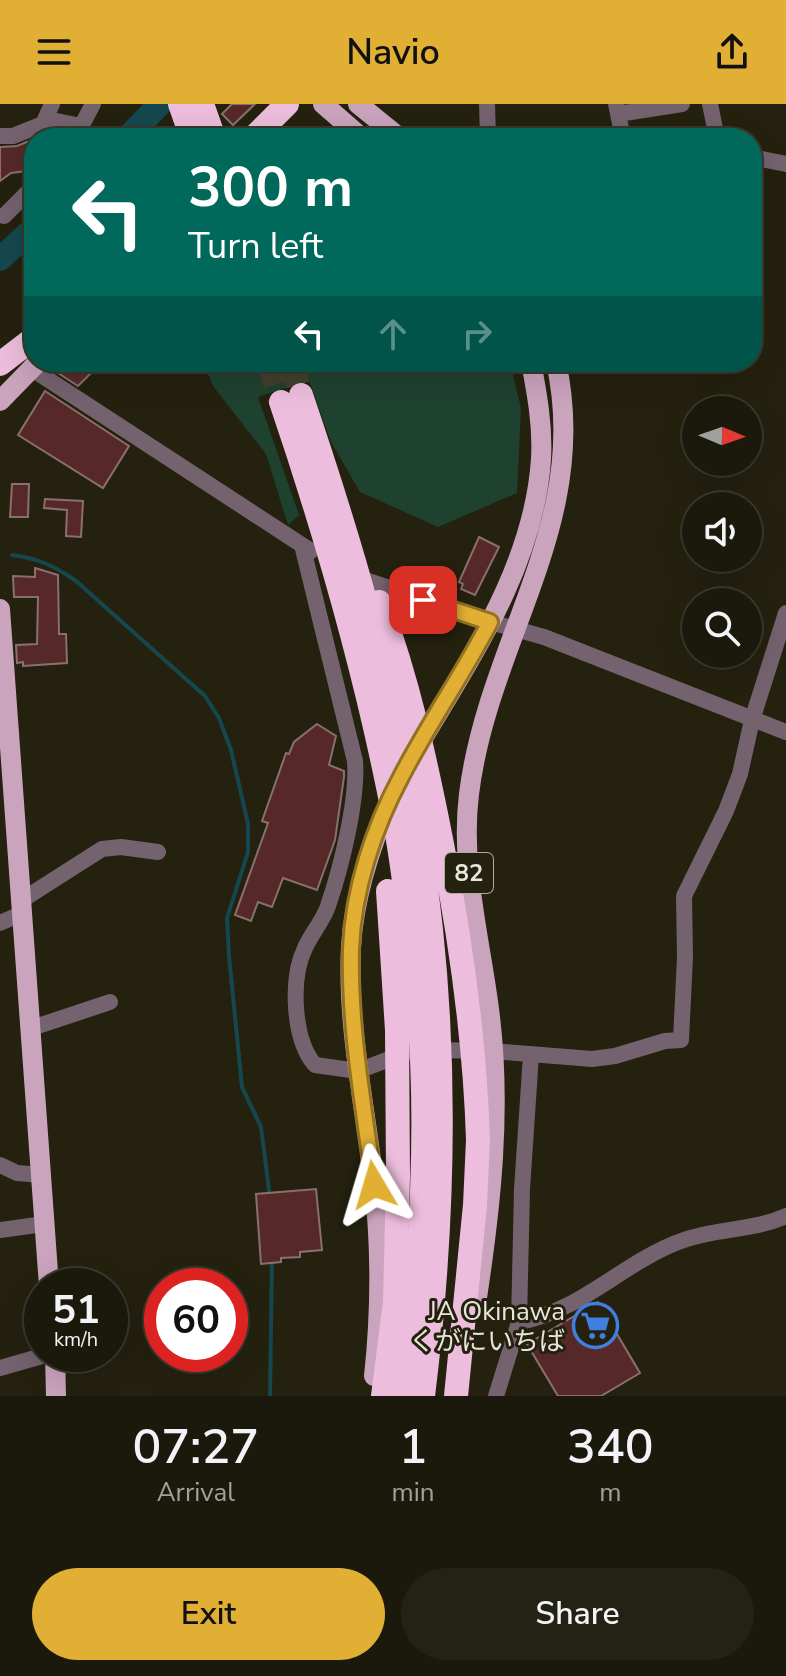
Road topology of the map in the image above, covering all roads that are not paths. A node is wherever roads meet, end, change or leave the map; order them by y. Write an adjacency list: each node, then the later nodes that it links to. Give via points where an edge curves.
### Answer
1 (93, 104): 14 (street)
2 (180, 104): 15 (highway)
3 (202, 104): 16 (highway)
4 (287, 104): 17 (highway)
5 (323, 104): 18 (main road)
6 (358, 104): 19 (main road)
7 (488, 104): 20 (street)
8 (682, 104): 10 (street)
9 (710, 104): 21 (street)
10 (617, 109)
11 (49, 111): 12 (street); 13 (street)
12 (34, 128)
13 (72, 128)
14 (80, 128)
15 (188, 128)
16 (210, 128)
17 (263, 128)
18 (351, 128)
19 (388, 128)
20 (488, 128)
21 (715, 128)
22 (24, 132): 23 (street)
23 (0, 136)
24 (762, 159): 25 (street)
25 (786, 164)
26 (24, 196): 27 (street)
27 (4, 216)
28 (24, 346): 29 (highway)
29 (0, 364)
30 (29, 372): 35 (main road)
31 (44, 372): 37 (street)
32 (533, 372): 40 (main road, via 540,415 536,498 519,557)
33 (558, 372): 41 (main road, 82, via 564,430 561,482)
34 (291, 398): 36 (highway, bridge)
35 (0, 401)
36 (321, 486): 64 (highway, bridge, via 391,919 398,1176 395,1302); 65 (highway, bridge, via 395,821 416,981 421,1202); 66 (highway, bridge, via 395,718 419,840 434,962 441,1079 440,1199); 67 (highway, bridge, via 393,641 413,711 434,802 472,1033 478,1140)
37 (302, 545): 40 (street, via 346,573); 51 (street, via 356,779 328,908 303,951 295,999 307,1056 315,1065)
38 (0, 609): 45 (main road)
39 (786, 613): 42 (street)
40 (490, 622): 41 (street); 51 (main road, via 401,776 365,865 351,946)
41 (515, 629): 42 (street); 49 (main road, 82, via 485,712 468,798 468,867)
42 (752, 720): 43 (street); 50 (street, via 726,811 684,896 681,1040 592,1059)
43 (786, 732)
44 (158, 852): 45 (street, via 102,849)
45 (22, 906): 46 (street); 48 (main road)
46 (0, 923)
47 (110, 1002): 48 (street)
48 (32, 1028): 53 (main road)
49 (492, 1051): 50 (street); 51 (street, via 415,1049); 67 (main road, 82, via 490,1206)
50 (531, 1055): 58 (street)
51 (358, 1071): 63 (main road, via 379,1250)
52 (0, 1165): 53 (street)
53 (42, 1175): 55 (main road)
54 (786, 1216): 58 (street, via 683,1240 564,1308)
55 (44, 1224): 56 (street); 57 (main road)
56 (0, 1230)
57 (48, 1268)
58 (519, 1322): 68 (street)
59 (24, 1362): 60 (street)
60 (0, 1368)
61 (54, 1372): 62 (main road)
62 (56, 1396)
63 (372, 1396)
64 (383, 1396)
65 (405, 1396)
66 (423, 1396)
67 (458, 1396)
68 (496, 1396)

